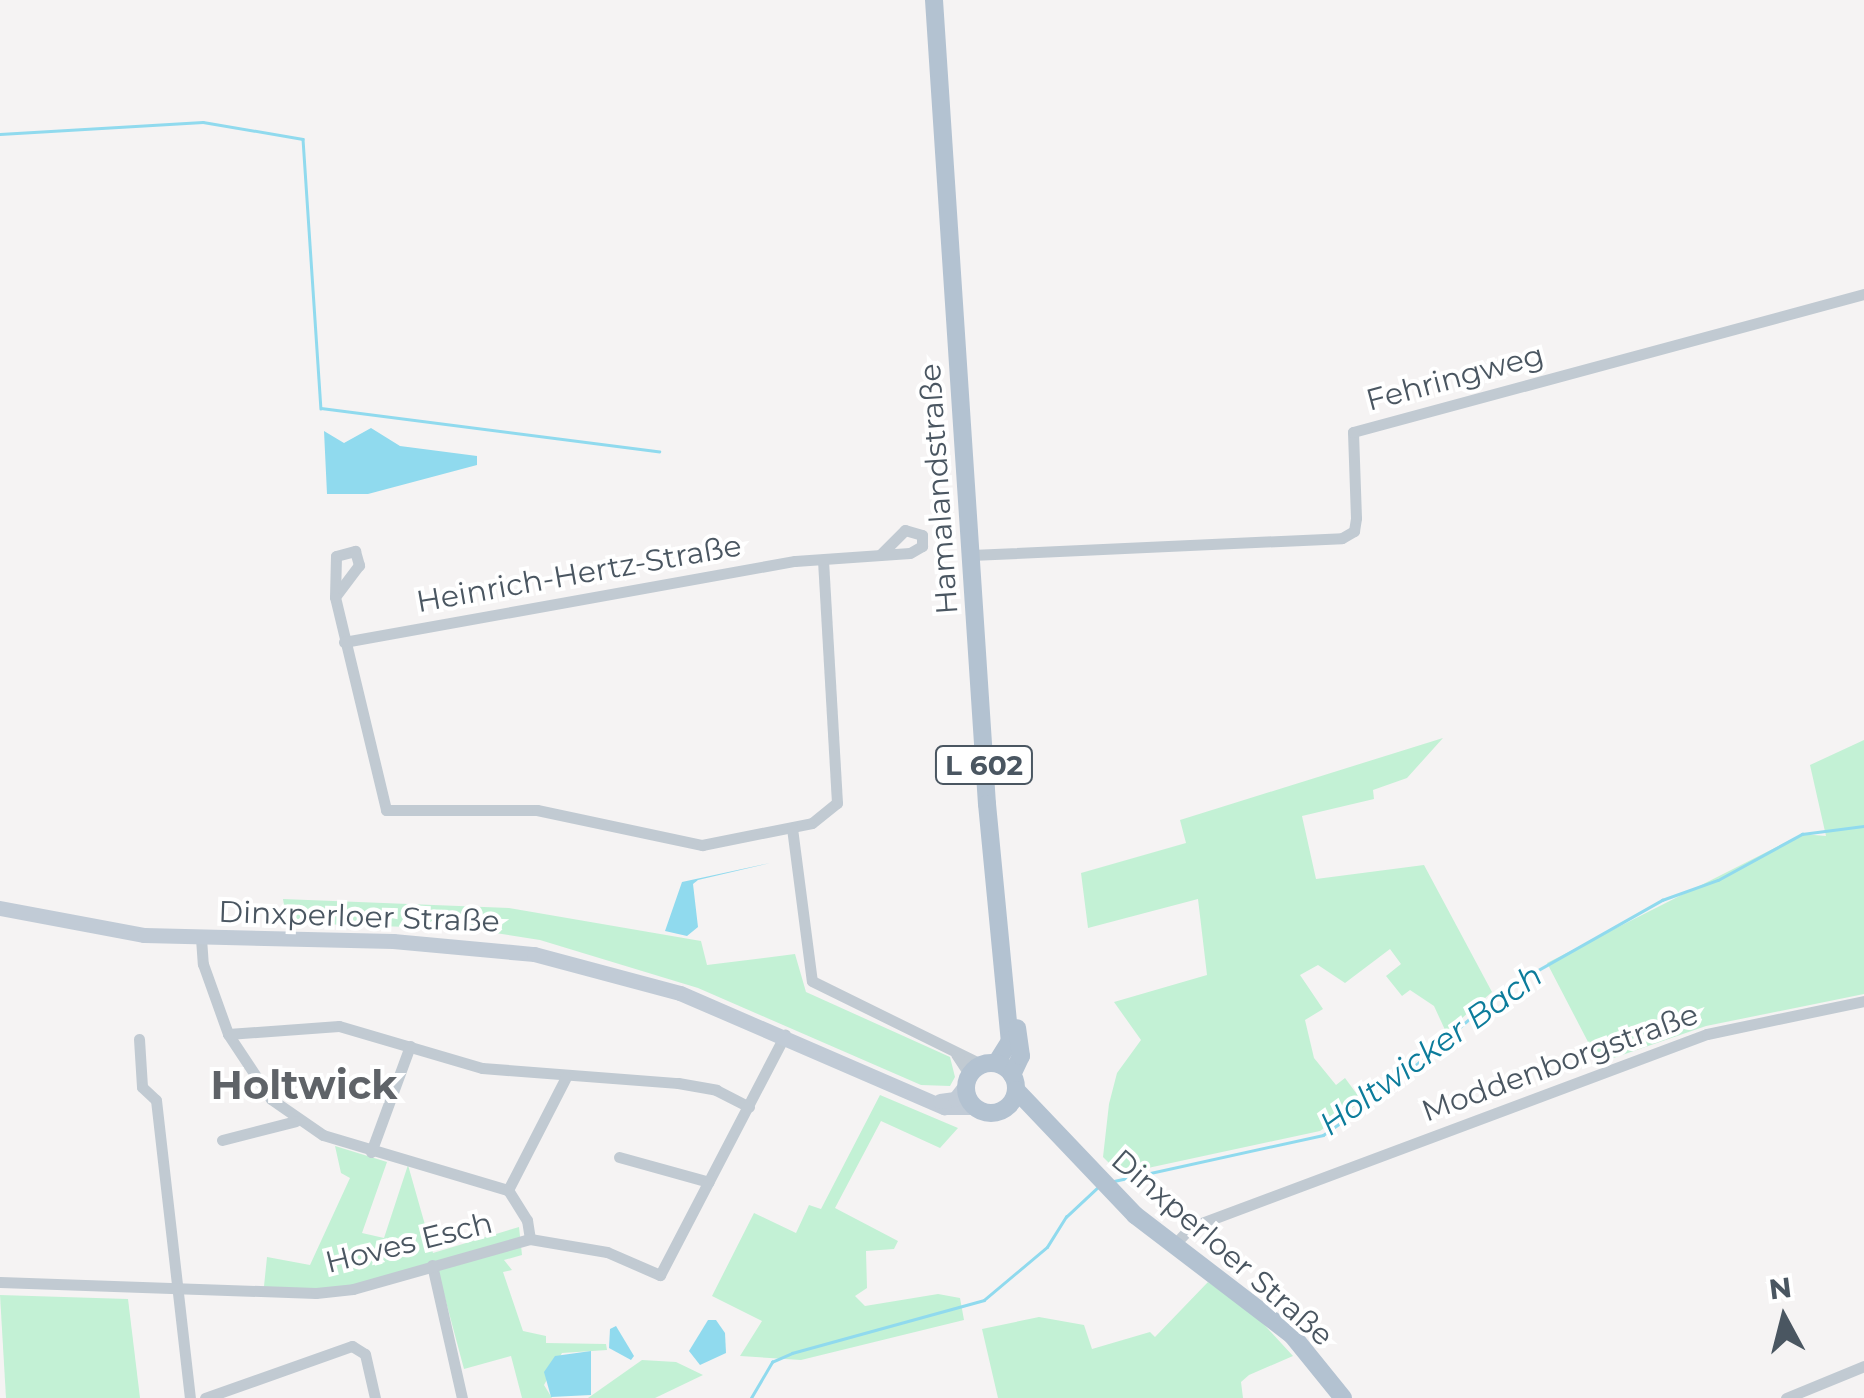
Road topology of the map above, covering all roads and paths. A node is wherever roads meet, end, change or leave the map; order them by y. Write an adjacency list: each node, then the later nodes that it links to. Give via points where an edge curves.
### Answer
1 (934, 0): 4 (main road, Hamalandstraße / L 602)
2 (1864, 294): 4 (street, Fehringweg, via 1354,432 1356,518 1354,531 1342,538)
3 (880, 555): 5 (street, Heinrich-Hertz-Straße)
4 (971, 555): 11 (main road, Hamalandstraße / L 602)
5 (824, 560): 7 (street, Heinrich-Hertz-Straße); 8 (street, via 840,788 824,818)
6 (335, 598): 7 (street)
7 (344, 642): 8 (street, via 382,806 396,813 537,810 702,845)
8 (792, 828): 17 (street, via 812,981 953,1050)
9 (0, 908): 10 (main road, Dinxperloer Straße, via 104,929)
10 (202, 938): 13 (street, via 202,964); 14 (main road, Dinxperloer Straße, via 393,940 534,954 642,980)
11 (1002, 974): 17 (main road, Hamalandstraße / L 602, via 1010,1042); 19 (main road, Hamalandstraße / L 602, via 1022,1046)
12 (1864, 1002): 32 (street, Moddenborgstraße, via 1692,1040 1190,1227)
13 (228, 1034): 16 (street, via 324,1024); 24 (street, via 244,1066)
14 (785, 1035): 20 (main road, Dinxperloer Straße); 21 (street, Hoves Esch)
15 (139, 1038): 35 (street, via 142,1088 156,1100)
16 (410, 1046): 18 (street, via 482,1068); 27 (street)
17 (978, 1072): 19 (main road, Dinxperloer Straße); 20 (main road, via 955,1099); 22 (main road)
18 (566, 1077): 21 (street, via 716,1090); 30 (street)
19 (1014, 1082): 23 (main road, L 602); 26 (main road, Dinxperloer Straße)
20 (931, 1101): 22 (main road, Dinxperloer Straße)
21 (749, 1107): 29 (street, Hoves Esch)
22 (975, 1107): 23 (main road)
23 (1005, 1108): 26 (main road, Dinxperloer Straße)
24 (296, 1122): 25 (street); 27 (street)
25 (222, 1140)
26 (1064, 1141): 32 (main road, Dinxperloer Straße, via 1103,1185)
27 (371, 1152): 30 (street)
28 (618, 1157): 29 (street)
29 (709, 1182): 31 (street, Hoves Esch, via 660,1276 608,1252)
30 (508, 1190): 31 (street, via 527,1220)
31 (530, 1239): 33 (street, Hoves Esch)
32 (1174, 1245): 41 (main road, Dinxperloer Straße, via 1292,1336)
33 (432, 1265): 35 (street, Hoves Esch, via 316,1293); 40 (street)
34 (0, 1282): 35 (street, Hoves Esch)
35 (177, 1288): 37 (street)
36 (1864, 1366): 42 (street)
37 (190, 1398)
38 (205, 1398): 39 (street, via 352,1346 366,1354)
39 (376, 1398)
40 (462, 1398)
41 (1342, 1398)
42 (1786, 1398)

